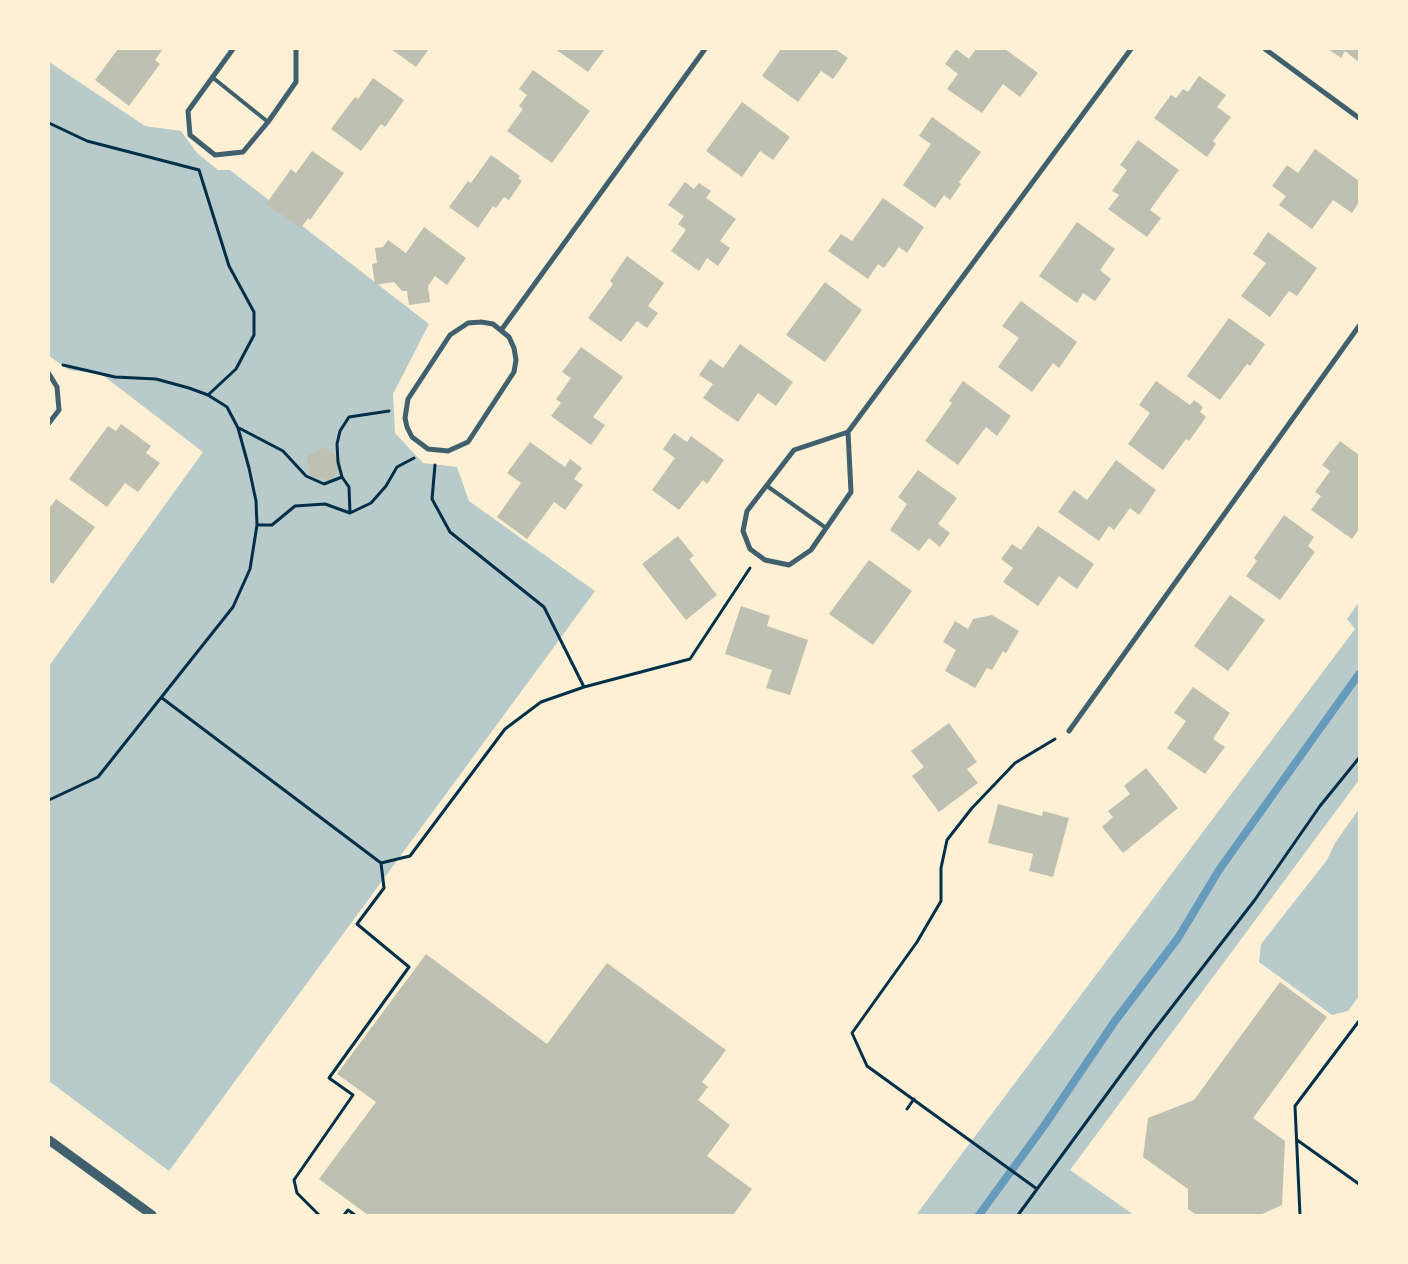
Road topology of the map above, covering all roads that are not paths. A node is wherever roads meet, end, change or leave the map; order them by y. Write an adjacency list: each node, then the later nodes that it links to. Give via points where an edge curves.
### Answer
1 (233, 49): 6 (street)
2 (296, 49): 8 (street, via 296,82)
3 (705, 49): 10 (street)
4 (1132, 49): 13 (street)
5 (1265, 49): 7 (street)
6 (212, 77): 8 (lane); 8 (street, via 188,111 190,135 215,156 243,152)
7 (1359, 118)
8 (268, 122)
9 (1359, 326): 16 (street)
10 (502, 329): 10 (street, via 514,348 514,372 468,442 448,451 436,451 420,445 407,427 405,408 412,390 450,335 468,323 493,324)
11 (49, 374): 12 (street, via 57,387 59,410)
12 (49, 423)
13 (848, 432): 14 (street, via 794,450); 15 (street, via 851,492)
14 (767, 486): 15 (lane); 15 (street, via 748,511 744,531 750,550 765,560 789,565 811,550)
15 (826, 528)
16 (1068, 731)
17 (49, 1140): 18 (street)
18 (152, 1215)

